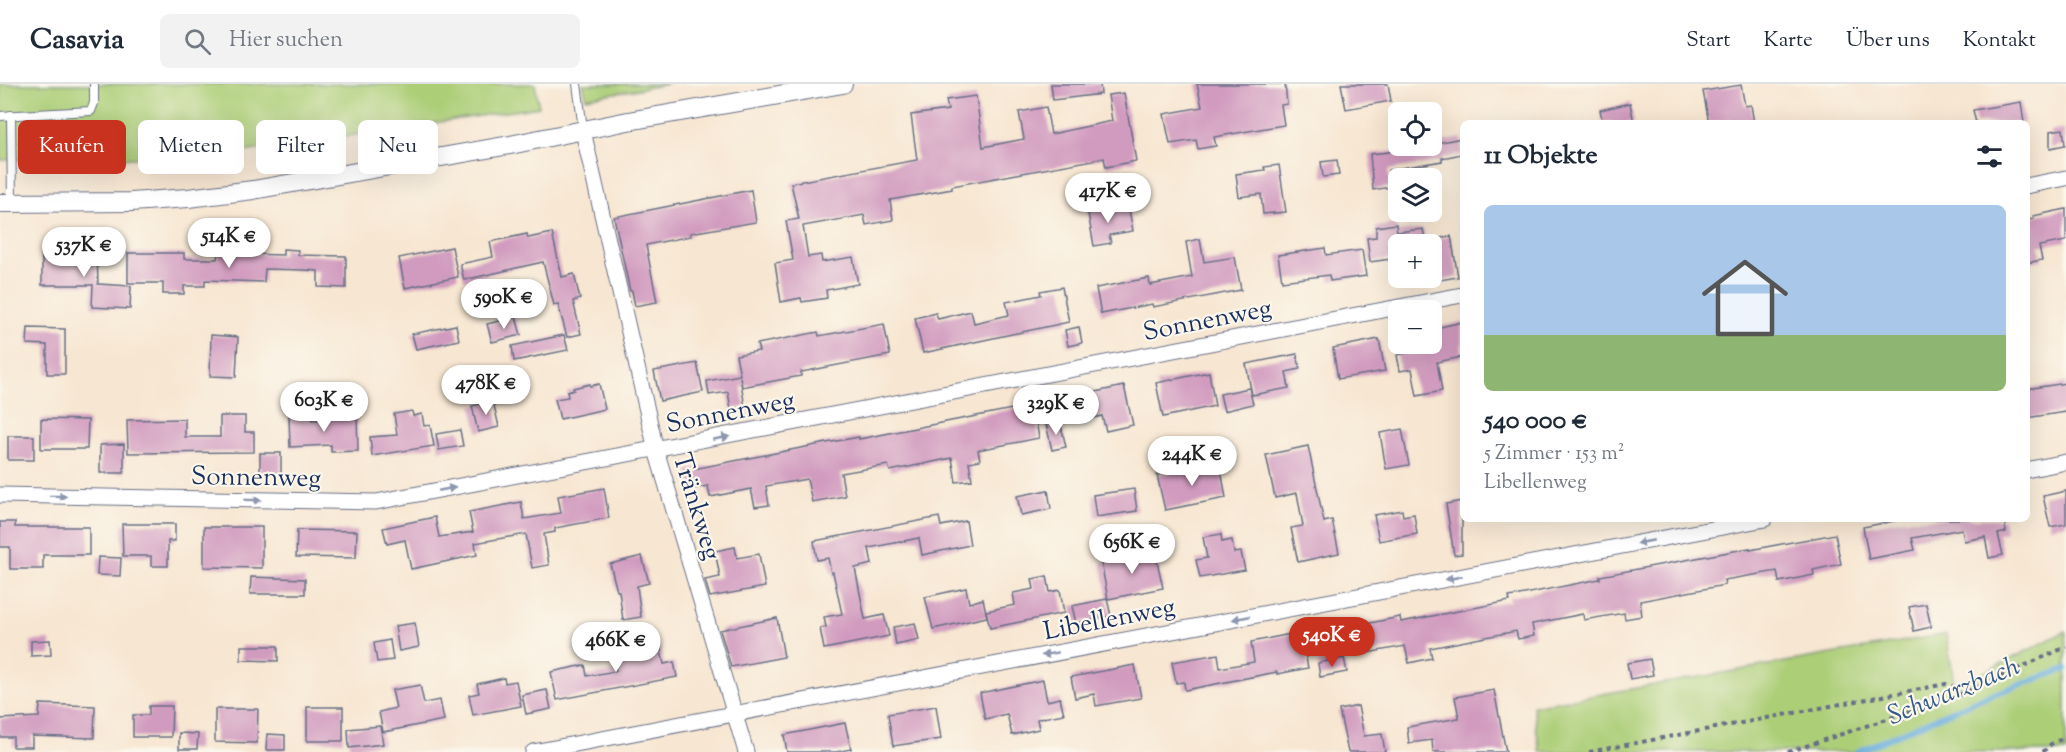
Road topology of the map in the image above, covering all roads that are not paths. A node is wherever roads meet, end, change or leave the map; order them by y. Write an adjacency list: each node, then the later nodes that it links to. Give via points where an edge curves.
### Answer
1 (94, 84): 4 (lane, via 91,111)
2 (577, 84): 6 (lane)
3 (843, 84): 6 (street)
4 (11, 115): 5 (lane); 9 (lane)
5 (0, 116)
6 (583, 131): 9 (street, via 253,190 131,202); 11 (street, Tränkweg)
7 (2066, 178): 8 (street)
8 (2030, 185)
9 (6, 203)
10 (1460, 295): 11 (street, Sonnenweg, one-way to 10)
11 (656, 450): 14 (street, Sonnenweg, one-way to 11, via 376,502); 16 (street, Tränkweg)
12 (2066, 462): 13 (street)
13 (2030, 469)
14 (0, 495)
15 (1749, 522): 16 (street, Libellenweg, one-way to 16)
16 (735, 714): 17 (street, Libellenweg); 18 (street, Tränkweg)
17 (533, 752)
18 (746, 752)

